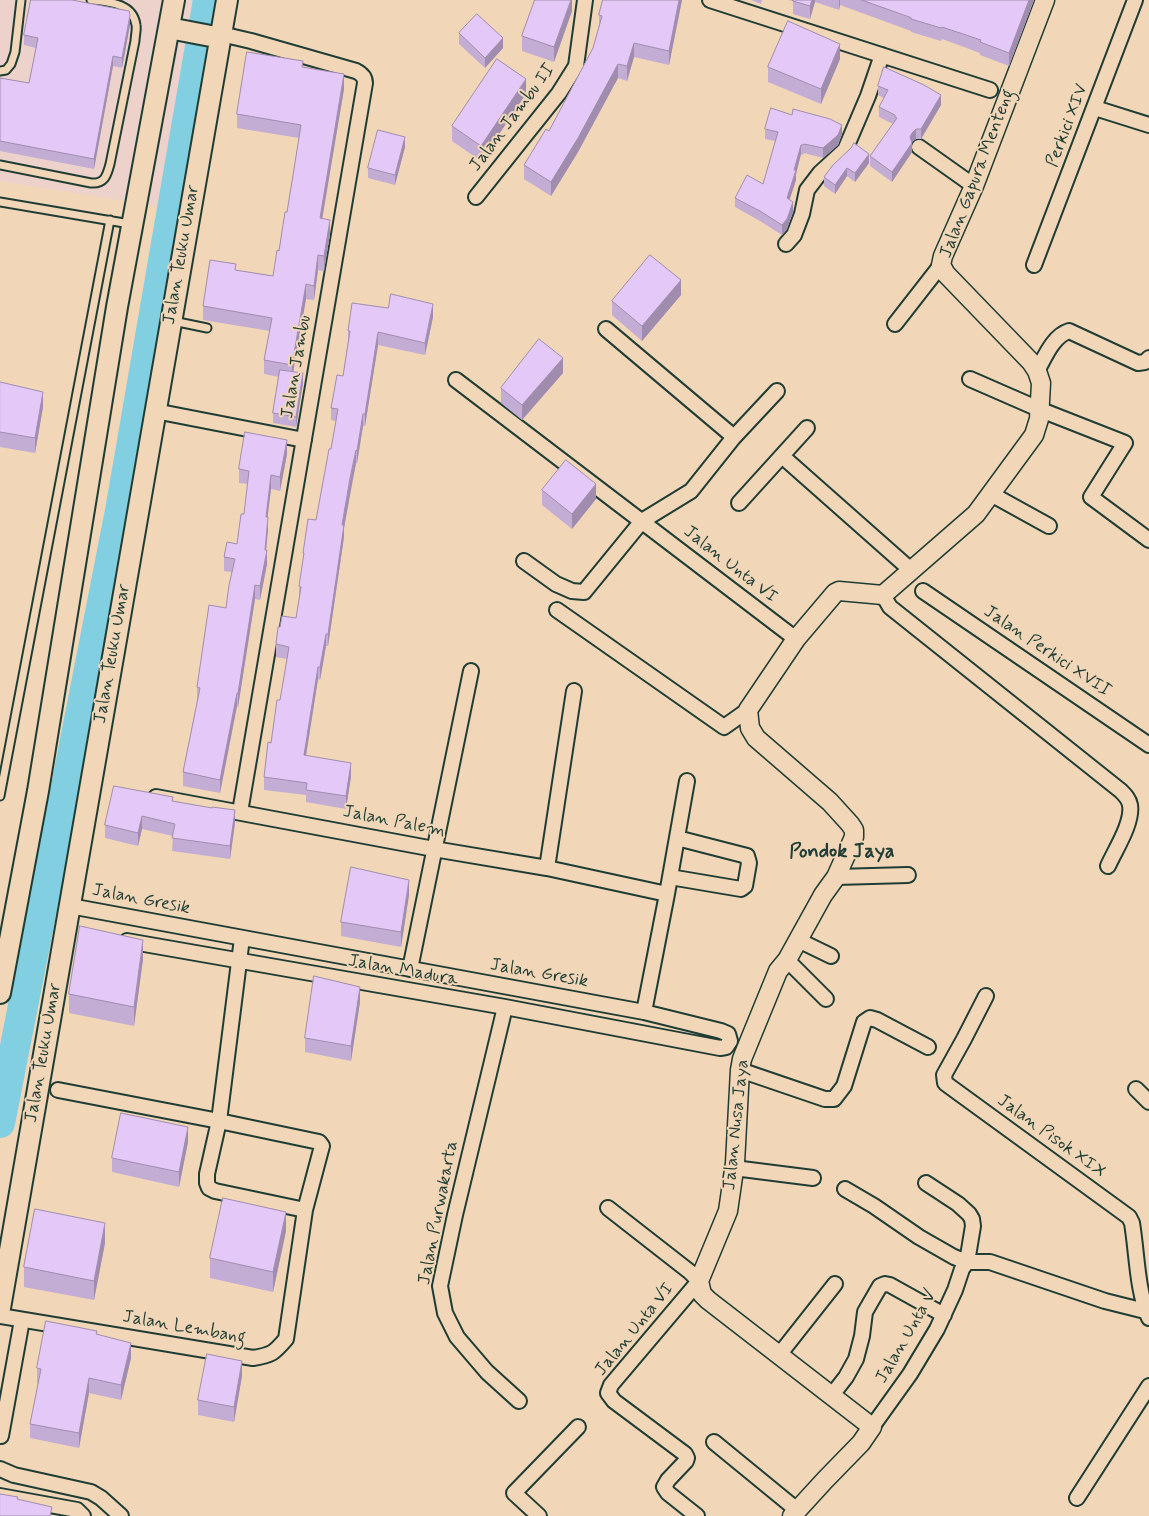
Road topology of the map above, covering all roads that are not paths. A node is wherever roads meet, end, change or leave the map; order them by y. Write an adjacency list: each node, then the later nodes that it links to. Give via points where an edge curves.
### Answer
1 (21, 0): 12 (lane, via 15,52 11,64)
2 (91, 0): 17 (lane, via 124,7 132,13 136,25 107,175 98,184)
3 (174, 0): 9 (main road)
4 (227, 0): 10 (main road, Jalan Teuku Umar)
5 (585, 0): 19 (street, Jalan Jambu II, via 576,66 559,93)
6 (710, 0): 11 (street)
7 (1045, 0): 18 (street, Jalan Gapura Menteng)
8 (1135, 0): 14 (street, Perkici XIV)
9 (176, 30): 10 (main road); 22 (main road)
10 (216, 36): 26 (main road, Jalan Teuku Umar); 39 (street, Jalan Jambu, via 251,40 356,71 365,79)
11 (882, 54): 13 (street); 23 (street, via 845,150 820,173 808,190 794,235)
12 (0, 71)
13 (990, 90)
14 (1095, 108): 15 (street); 25 (street, Perkici XIV)
15 (1149, 126)
16 (919, 147): 18 (street)
17 (0, 165)
18 (974, 186): 24 (street, Jalan Gapura Menteng)
19 (476, 197)
20 (0, 202): 21 (lane)
21 (110, 220): 22 (lane); 58 (lane)
22 (132, 224): 76 (main road, via 38,791)
23 (786, 244)
24 (941, 265): 27 (street); 31 (street, Jalan Gapura Menteng)
25 (1034, 265)
26 (171, 321): 28 (lane); 36 (main road, Jalan Teuku Umar)
27 (895, 324)
28 (207, 328)
29 (606, 329): 38 (street)
30 (1149, 358): 31 (street, via 1138,363 1069,331 1062,333)
31 (1037, 371): 35 (street, via 1041,383)
32 (970, 379): 35 (street)
33 (456, 380): 43 (street, Jalan Unta VI)
34 (777, 391): 38 (street)
35 (1040, 410): 41 (street, via 1034,435); 45 (street, via 1125,443 1091,497)
36 (155, 411): 39 (street); 68 (main road, Jalan Teuku Umar)
37 (807, 428): 40 (street)
38 (734, 437): 43 (street, via 691,491)
39 (304, 440): 59 (street, Jalan Jambu)
40 (782, 456): 42 (street); 47 (street)
41 (991, 494): 44 (street); 47 (street, via 976,514)
42 (739, 503)
43 (642, 521): 46 (street, via 584,592 556,584); 51 (street, Jalan Unta VI)
44 (1049, 526)
45 (1149, 540)
46 (524, 561)
47 (912, 571): 49 (street)
48 (923, 591): 55 (street, Jalan Perkici XVII)
49 (882, 594): 51 (street, via 835,593); 62 (street, via 890,607 1127,798 1130,815)
50 (557, 610): 54 (street, via 724,727)
51 (796, 639): 54 (street)
52 (471, 671): 61 (street)
53 (574, 691): 63 (street)
54 (748, 710): 66 (street, Jalan Nusa Jaya, via 750,728 756,738 830,802 854,830 854,837)
55 (1149, 744)
56 (687, 780): 60 (street)
57 (143, 795): 59 (street, Jalan Palem)
58 (0, 796)
59 (240, 812): 61 (street, Jalan Palem)
60 (677, 838): 65 (street); 65 (street, via 745,855 749,860 748,871 742,889)
61 (434, 849): 63 (street, Jalan Palem); 75 (street)
62 (1108, 866)
63 (547, 868): 67 (street, Jalan Palem)
64 (908, 875): 66 (street)
65 (670, 877): 67 (street)
66 (836, 877): 71 (street, Jalan Nusa Jaya)
67 (668, 894): 80 (street)
68 (70, 906): 69 (street, Jalan Gresik); 99 (main road, Jalan Teuku Umar, via 70,933)
69 (242, 938): 74 (street); 75 (street, Jalan Gresik)
70 (112, 939): 74 (street, Jalan Madura)
71 (798, 940): 72 (street); 73 (street, Jalan Nusa Jaya)
72 (831, 956)
73 (787, 960): 78 (street); 83 (street, Jalan Nusa Jaya, via 778,971)
74 (238, 961): 79 (street, Jalan Madura); 87 (street)
75 (410, 969): 80 (street, Jalan Gresik)
76 (0, 993)
77 (986, 996): 94 (street, Jalan Pisok XIX, via 944,1075 945,1083 1129,1217)
78 (826, 999)
79 (504, 1007): 81 (street, Jalan Madura, via 720,1048 726,1048); 107 (street, Jalan Purwakarta, via 440,1286 445,1313 458,1336 487,1372)
80 (644, 1012): 81 (street, Jalan Gresik, via 721,1031 728,1034)
81 (730, 1041)
82 (928, 1047): 83 (street, via 870,1018 864,1022 844,1086 834,1099 825,1099)
83 (740, 1070): 88 (street, Jalan Nusa Jaya)
84 (1136, 1089): 86 (street)
85 (58, 1090): 87 (street, Jalan Lembang)
86 (1149, 1102)
87 (219, 1121): 93 (street, via 207,1174 209,1188); 93 (street, Jalan Lembang, via 319,1142 322,1146)
88 (734, 1168): 89 (street); 97 (street, Jalan Nusa Jaya, via 728,1211)
89 (813, 1178)
90 (926, 1183): 96 (street, Jalan Unta V, via 958,1204 972,1219 974,1226)
91 (845, 1189): 96 (street, via 919,1237)
92 (608, 1208): 97 (street)
93 (305, 1210): 103 (street, Jalan Lembang, via 286,1339 274,1352 265,1356 253,1358)
94 (1136, 1246): 95 (street); 100 (street, Jalan Pisok XIX, via 1140,1285)
95 (1149, 1253)
96 (967, 1262): 100 (street, via 990,1262); 101 (street, Jalan Unta V)
97 (699, 1281): 104 (street, via 702,1294 708,1300); 119 (street, Jalan Unta VI, via 608,1393 614,1401 685,1454 686,1461 664,1487)
98 (835, 1284): 104 (street)
99 (0, 1308)
100 (1148, 1313)
101 (944, 1315): 106 (street, via 890,1285 880,1286 865,1312 856,1359); 109 (street, Jalan Unta V, via 910,1374)
102 (0, 1316): 103 (street, Jalan Lembang)
103 (22, 1320): 110 (street)
104 (779, 1355): 106 (street)
105 (1149, 1386): 114 (street)
106 (832, 1395): 109 (street)
107 (519, 1401)
108 (578, 1427): 118 (street, via 514,1493)
109 (872, 1427): 115 (street)
110 (1, 1436)
111 (714, 1442): 115 (street)
112 (0, 1469): 117 (street, via 92,1492)
113 (0, 1496): 116 (street, via 78,1510)
114 (1076, 1498)
115 (795, 1513)
116 (83, 1516)
117 (121, 1516)
118 (538, 1516)
119 (697, 1516)

